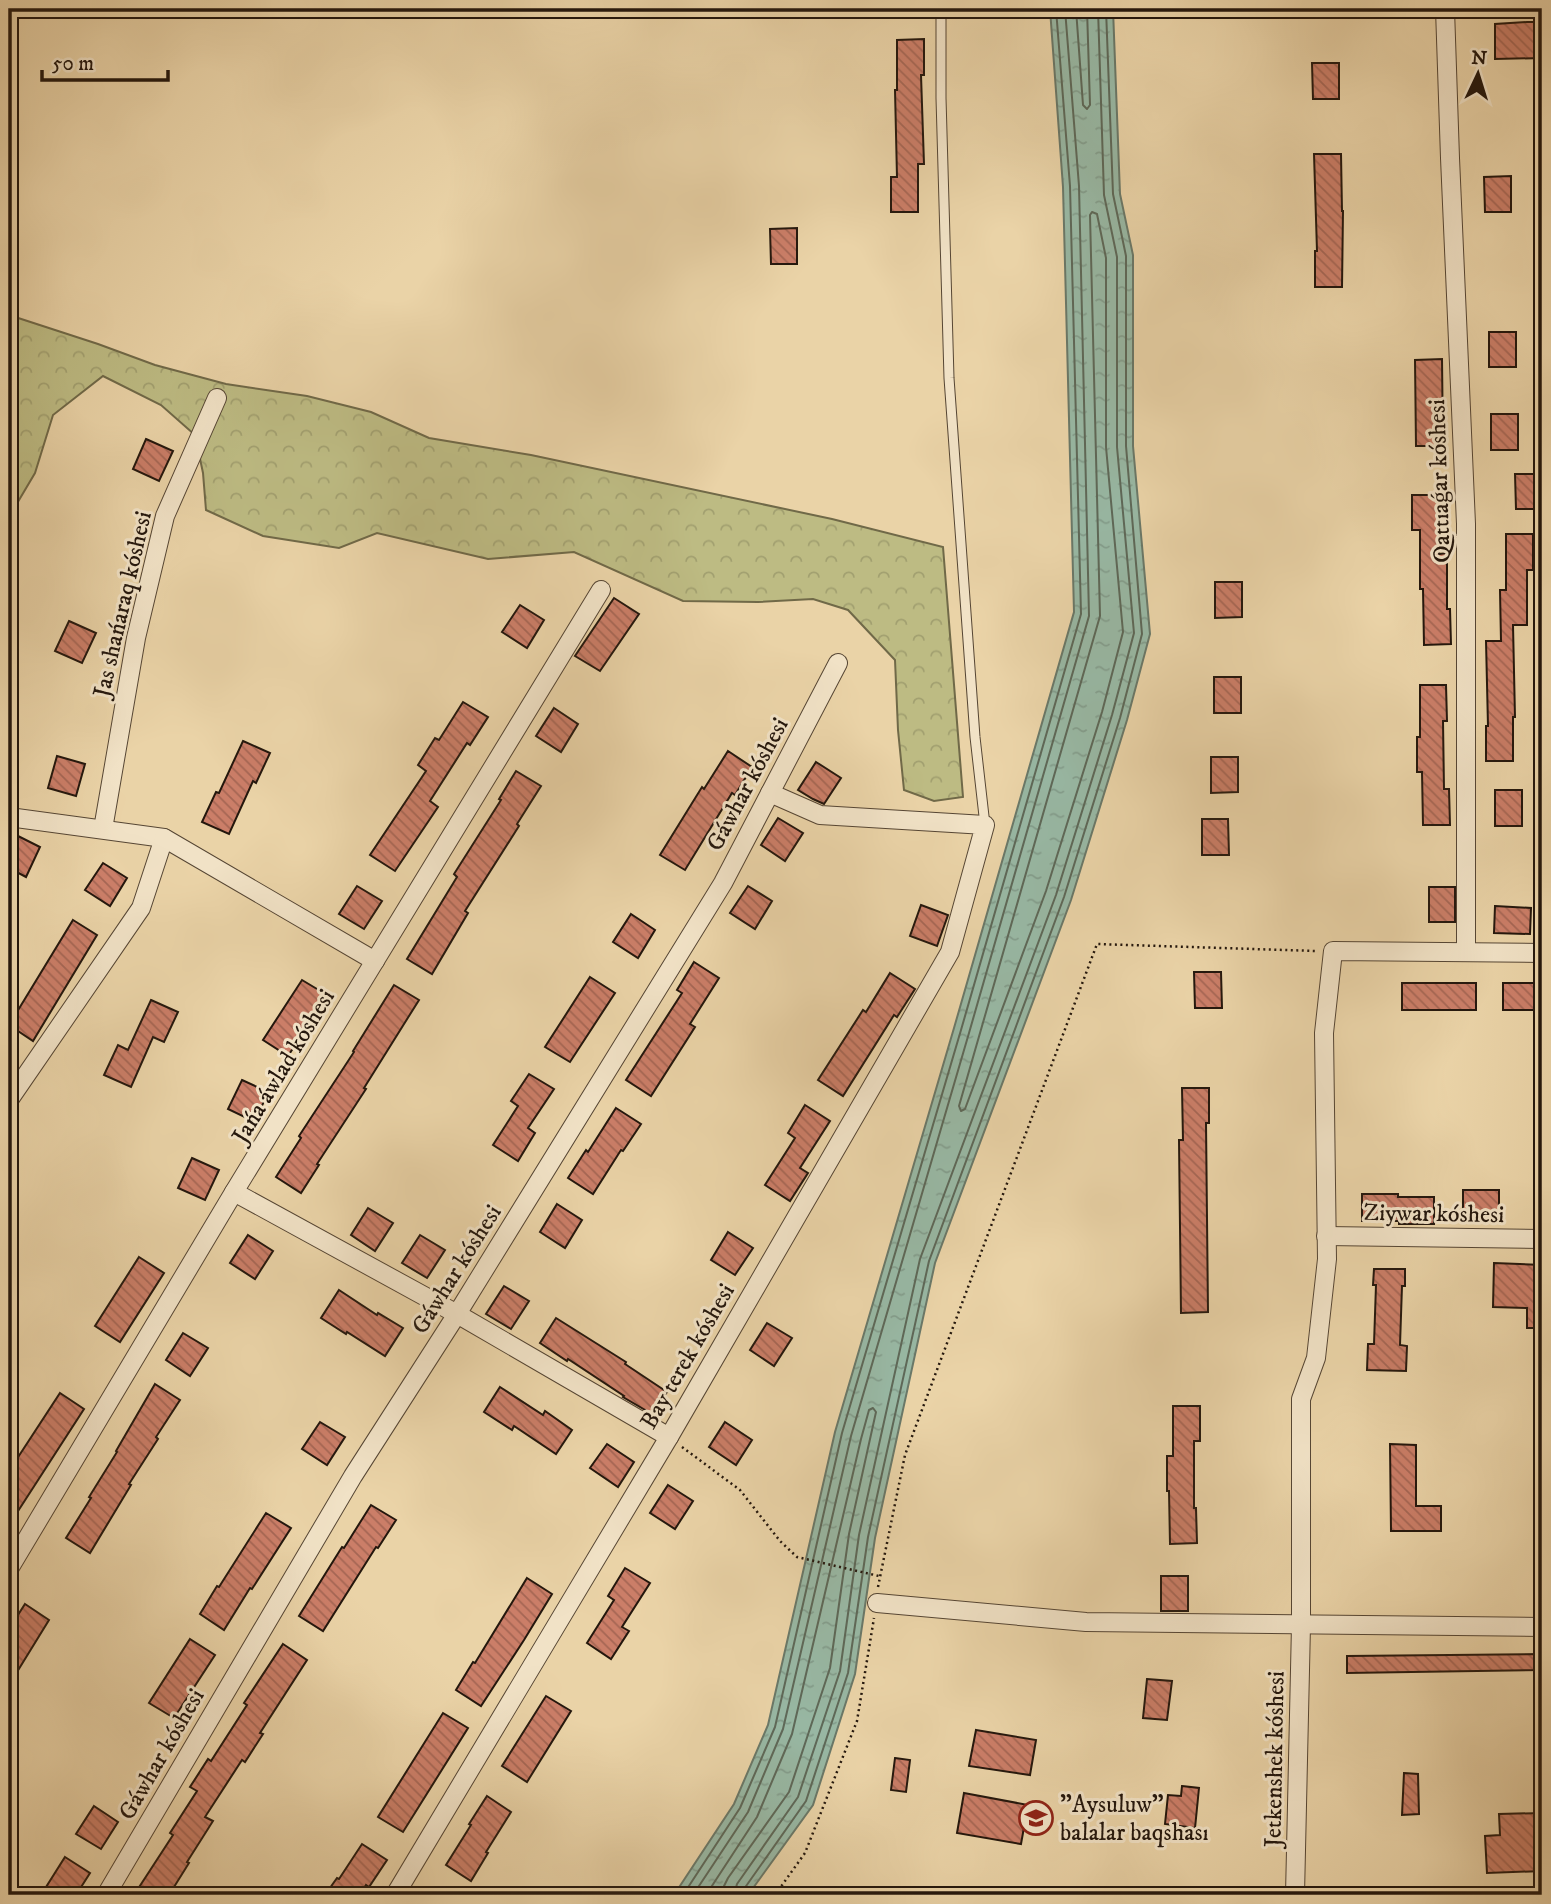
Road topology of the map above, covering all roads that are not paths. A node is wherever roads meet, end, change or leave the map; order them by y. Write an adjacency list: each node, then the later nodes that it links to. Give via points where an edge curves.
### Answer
1 (941, 9): 8 (lane, via 949,378)
2 (1445, 9): 11 (street, Qattıaǵar kóshesi, via 1466,524)
3 (217, 398): 9 (street, Jas shańaraq kóshesi, via 165,516 136,638)
4 (601, 590): 13 (street, Jańa áwlad kóshesi)
5 (838, 663): 6 (street, Gáwhar kóshesi)
6 (770, 793): 8 (street, via 820,816); 18 (street, Gáwhar kóshesi, via 723,883)
7 (9, 817): 9 (street)
8 (985, 825): 19 (street, Bay terek kóshesi, via 950,952)
9 (103, 830): 10 (street)
10 (164, 838): 13 (street); 14 (street, via 141,908)
11 (1466, 952): 12 (street); 16 (street, Jetkenshek kóshesi, via 1333,951 1324,1033)
12 (1542, 953)
13 (375, 961): 15 (street, Jańa áwlad kóshesi)
14 (9, 1100)
15 (234, 1192): 18 (street); 20 (street, Jańa áwlad kóshesi)
16 (1326, 1236): 17 (street, Ziywar kóshesi); 22 (street, Jetkenshek kóshesi, via 1316,1358 1301,1399)
17 (1542, 1239)
18 (457, 1314): 19 (street); 24 (street, Gáwhar kóshesi, via 353,1476)
19 (669, 1437): 25 (street, Bay terek kóshesi)
20 (9, 1569)
21 (877, 1603): 22 (street, via 1086,1622)
22 (1301, 1625): 23 (street); 26 (street, Jetkenshek kóshesi)
23 (1542, 1627)
24 (106, 1895)
25 (395, 1895)
26 (1295, 1895)

